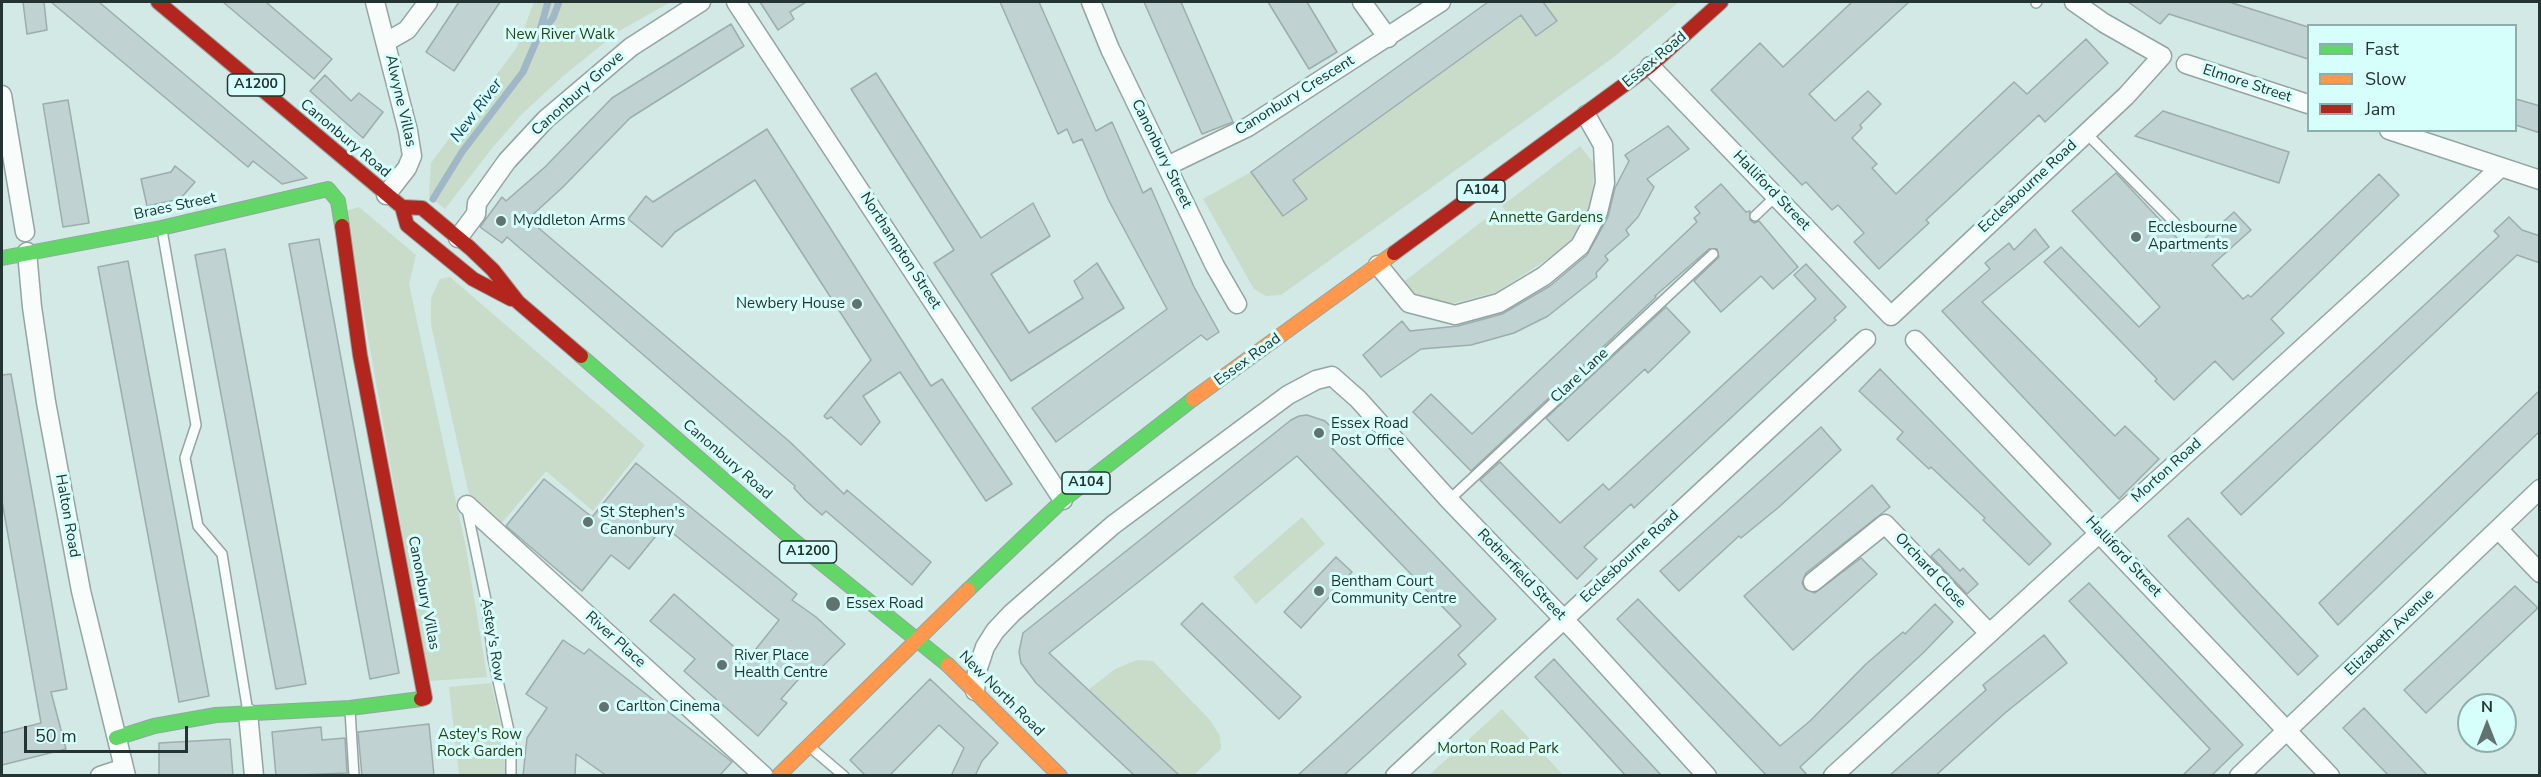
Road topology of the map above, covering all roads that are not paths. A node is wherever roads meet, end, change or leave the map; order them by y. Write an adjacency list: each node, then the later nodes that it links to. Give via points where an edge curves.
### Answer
1 (158, 2): 25 (main road, Canonbury Road / A1200)
2 (375, 2): 12 (street, Alwyne Villas)
3 (428, 2): 12 (street, via 407,30)
4 (701, 2): 32 (street, Canonbury Grove, via 631,47 546,119 507,161)
5 (736, 2): 43 (street, Northampton Street)
6 (1091, 2): 20 (street, Canonbury Street)
7 (1362, 2): 11 (street)
8 (1441, 2): 11 (street, Canonbury Crescent)
9 (1721, 2): 14 (main road, Essex Road / A104)
10 (2074, 2): 19 (street, Ecclesbourne Road, via 2162,56)
11 (1388, 38): 20 (street, Canonbury Crescent, via 1248,127)
12 (386, 42): 25 (street, Alwyne Villas, via 412,156)
13 (2186, 64): 16 (street, Elmore Street)
14 (1650, 66): 17 (main road, Essex Road / A104); 26 (street, Halliford Street)
15 (2, 95): 22 (street)
16 (2307, 104)
17 (1586, 115): 36 (main road, Essex Road / A104); 36 (street, via 1603,146 1605,183 1598,212 1580,246 1544,276 1499,303 1455,315 1409,303)
18 (2395, 132): 21 (street)
19 (2086, 133): 29 (lane); 39 (street, Ecclesbourne Road)
20 (1167, 166): 38 (street, Canonbury Street)
21 (2501, 167): 23 (street); 47 (street, Morton Road)
22 (8, 168): 31 (street)
23 (2540, 180)
24 (328, 189): 30 (main road, Braes Street); 54 (main road, Canonbury Villas, via 340,209 360,355 425,698)
25 (386, 195): 27 (main road, Canonbury Road / A1200)
26 (1776, 196): 28 (lane); 39 (street, Halliford Street)
27 (402, 207): 32 (main road, Canonbury Road / A1200, via 422,208); 37 (main road, Canonbury Road / A1200, via 407,225 473,279)
28 (1755, 216)
29 (2175, 223)
30 (161, 228): 33 (main road, Braes Street); 55 (lane, via 196,425 185,458 198,526 222,554)
31 (25, 232)
32 (458, 238): 37 (main road, Canonbury Road / A1200, via 493,270)
33 (27, 252): 35 (main road, Braes Street); 57 (street, Halton Road, via 33,317 58,469 81,591)
34 (1713, 254): 44 (lane, Clare Lane)
35 (2, 258)
36 (1378, 266): 43 (main road, Essex Road / A104, via 1192,400)
37 (518, 302): 52 (main road, Canonbury Road / A1200, via 793,540)
38 (1237, 304)
39 (1891, 316)
40 (1866, 339): 50 (street, Ecclesbourne Road)
41 (1915, 340): 47 (street, Halliford Street)
42 (2540, 489): 46 (street, Elizabeth Avenue)
43 (1063, 500): 52 (main road, Essex Road / A104)
44 (1449, 500): 50 (street, Rotherfield Street); 53 (street, Rotherfield Street, via 1358,399 1332,376 1316,380 1278,402 1113,525 1012,613 985,647)
45 (467, 505): 63 (lane, Astey's Row, via 493,658 512,740); 64 (street, River Place)
46 (2498, 529): 48 (street); 56 (street, Elizabeth Avenue)
47 (2100, 532): 51 (street, Morton Road); 56 (street, Halliford Street)
48 (2540, 573)
49 (1813, 582): 51 (street, Orchard Close, via 1885,524)
50 (1563, 619): 68 (street, Ecclesbourne Road); 69 (street, Rotherfield Street)
51 (1989, 633): 70 (street, Morton Road)
52 (917, 640): 53 (main road, New North Road / A1200); 58 (main road, Essex Road / A104)
53 (975, 691): 67 (main road, New North Road / A1200)
54 (350, 708): 55 (main road, Canonbury Villas); 62 (lane)
55 (248, 713): 57 (main road, Canonbury Villas, via 176,722); 61 (street)
56 (2288, 731): 71 (street, Elizabeth Avenue); 72 (street, Halliford Street)
57 (116, 738): 59 (street, Halton Road)
58 (808, 745): 65 (main road, Essex Road / A104); 66 (lane)
59 (125, 772): 60 (street)
60 (100, 776)
61 (254, 776)
62 (354, 776)
63 (511, 776)
64 (764, 776)
65 (778, 776)
66 (844, 776)
67 (1060, 776)
68 (1395, 776)
69 (1707, 776)
70 (1833, 776)
71 (2239, 776)
72 (2330, 776)

